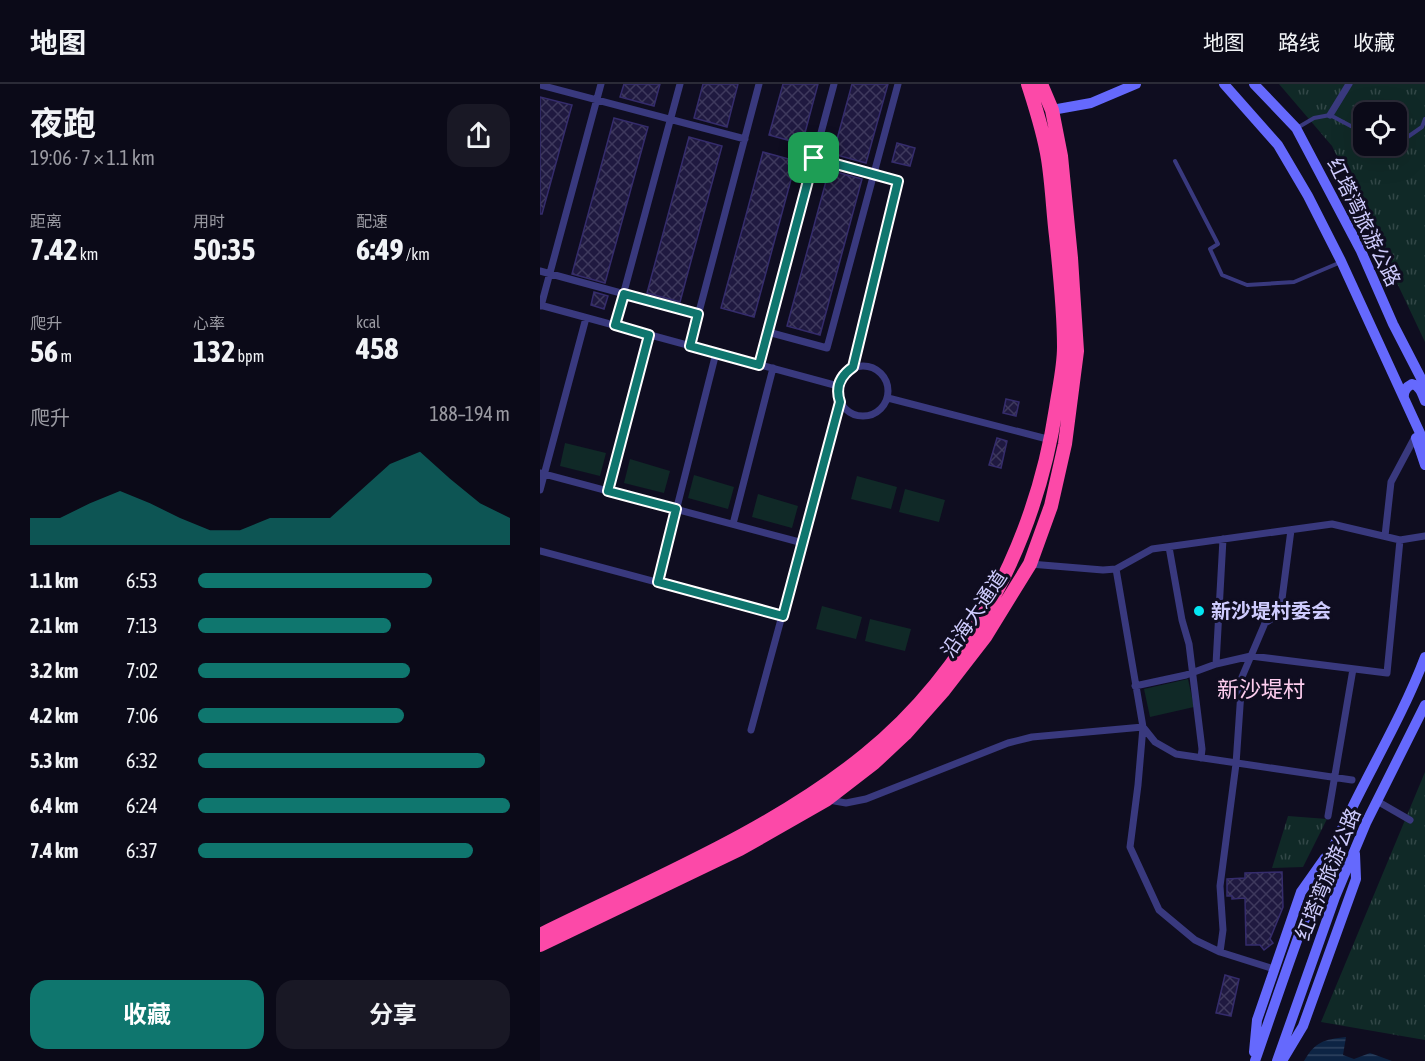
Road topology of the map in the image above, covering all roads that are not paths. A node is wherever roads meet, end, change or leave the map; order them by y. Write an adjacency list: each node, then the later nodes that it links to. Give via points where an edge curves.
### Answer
1 (601, 84): 13 (street)
2 (680, 84): 17 (street)
3 (759, 84): 21 (street)
4 (834, 84): 22 (street)
5 (898, 84): 24 (street)
6 (1028, 84): 49 (highway, 沿海大通道, via 1048,158 1063,308)
7 (1041, 84): 14 (highway, 沿海大通道)
8 (1136, 84): 14 (main road, via 1091,103)
9 (1224, 84): 26 (main road, via 1278,145)
10 (1254, 84): 19 (main road, 红塔湾旅游公路)
11 (1349, 84): 15 (street)
12 (540, 85): 13 (street)
13 (597, 100): 17 (street); 28 (street)
14 (1052, 110): 49 (highway, 沿海大通道, via 1061,156 1077,351)
15 (1330, 115): 18 (lane); 19 (lane)
16 (1425, 119): 20 (lane, via 1422,127)
17 (670, 120): 21 (street); 29 (street)
18 (1353, 127)
19 (1296, 128): 25 (main road, 红塔湾旅游公路)
20 (1407, 137)
21 (745, 139): 31 (street)
22 (814, 158): 24 (street); 35 (street)
23 (1174, 161): 26 (lane, via 1218,244 1210,249 1222,275 1247,285 1294,282)
24 (874, 174): 35 (street, via 827,348); 40 (street, via 898,181)
25 (1361, 251): 26 (main road); 33 (main road, 红塔湾旅游公路)
26 (1341, 261): 33 (main road, via 1385,343 1391,344 1394,339); 44 (main road)
27 (540, 271): 28 (street)
28 (550, 274): 29 (street); 30 (street)
29 (624, 294): 31 (street); 34 (street)
30 (541, 306): 32 (street)
31 (698, 314): 37 (street)
32 (586, 318): 34 (street); 52 (street)
33 (1393, 324): 43 (main road, 红塔湾旅游公路)
34 (615, 325): 36 (street)
35 (768, 332): 39 (street)
36 (649, 335): 37 (street); 54 (street)
37 (690, 346): 38 (street)
38 (716, 353): 39 (street); 55 (street)
39 (759, 365): 41 (street)
40 (853, 367): 42 (street); 45 (street, via 869,366 883,375)
41 (773, 368): 42 (street); 56 (street)
42 (838, 386): 47 (street)
43 (1425, 386)
44 (1403, 393): 46 (main road, via 1412,384 1417,385); 48 (main road); 50 (main road)
45 (888, 398): 47 (street, via 878,412 861,417); 49 (street)
46 (1425, 401)
47 (840, 402): 62 (street)
48 (1415, 437): 51 (main road); 58 (street, via 1391,482)
49 (1058, 442): 65 (highway, 沿海大通道, via 1051,506); 68 (highway, 沿海大通道)
50 (1425, 444)
51 (1425, 465)
52 (542, 474): 53 (street); 54 (street)
53 (540, 490)
54 (608, 491): 55 (street)
55 (676, 509): 56 (street); 67 (street)
56 (733, 524): 62 (street)
57 (1291, 530): 58 (street, via 1332,524); 60 (street); 70 (street, via 1280,615 1264,623)
58 (1385, 536): 61 (street)
59 (1425, 536): 61 (street)
60 (1223, 539): 63 (street); 72 (street)
61 (1400, 540): 73 (street, via 1387,673)
62 (803, 543): 69 (street)
63 (1169, 547): 66 (street, via 1152,549); 74 (street)
64 (540, 551): 67 (street)
65 (1030, 564): 66 (street); 68 (highway, 沿海大通道)
66 (1116, 569): 75 (street)
67 (658, 582): 69 (street)
68 (995, 608): 83 (highway, 沿海大通道, via 985,637 944,690 874,763); 89 (highway, 沿海大通道, via 898,725 819,790 718,848)
69 (783, 616): 78 (street)
70 (1251, 656): 72 (street); 73 (street); 80 (street, via 1242,677)
71 (1425, 657): 87 (main road, via 1411,694)
72 (1216, 664): 74 (street)
73 (1353, 669): 81 (street)
74 (1193, 672): 75 (street); 79 (street)
75 (1135, 686): 77 (street)
76 (1425, 705): 84 (main road, 红塔湾旅游公路)
77 (1143, 727): 79 (street, via 1155,742 1176,754); 83 (street, via 1032,737 866,799); 91 (street, via 1130,847 1159,910 1195,940)
78 (751, 730)
79 (1201, 758): 80 (street)
80 (1236, 764): 81 (street); 91 (street, via 1220,886)
81 (1334, 778): 82 (street); 85 (street)
82 (1352, 780)
83 (826, 800): 90 (highway, 沿海大通道, via 740,849)
84 (1377, 801): 86 (street); 88 (main road, 红塔湾旅游公路)
85 (1328, 816)
86 (1410, 820)
87 (1334, 845): 92 (main road, via 1301,892); 93 (main road)
88 (1354, 851): 94 (main road, 红塔湾旅游公路); 95 (main road, via 1356,879 1303,1026)
89 (540, 935)
90 (540, 945)
91 (1220, 952): 92 (street)
92 (1274, 969): 93 (main road, via 1257,1020)
93 (1254, 1061)
94 (1277, 1061)
95 (1282, 1061)

